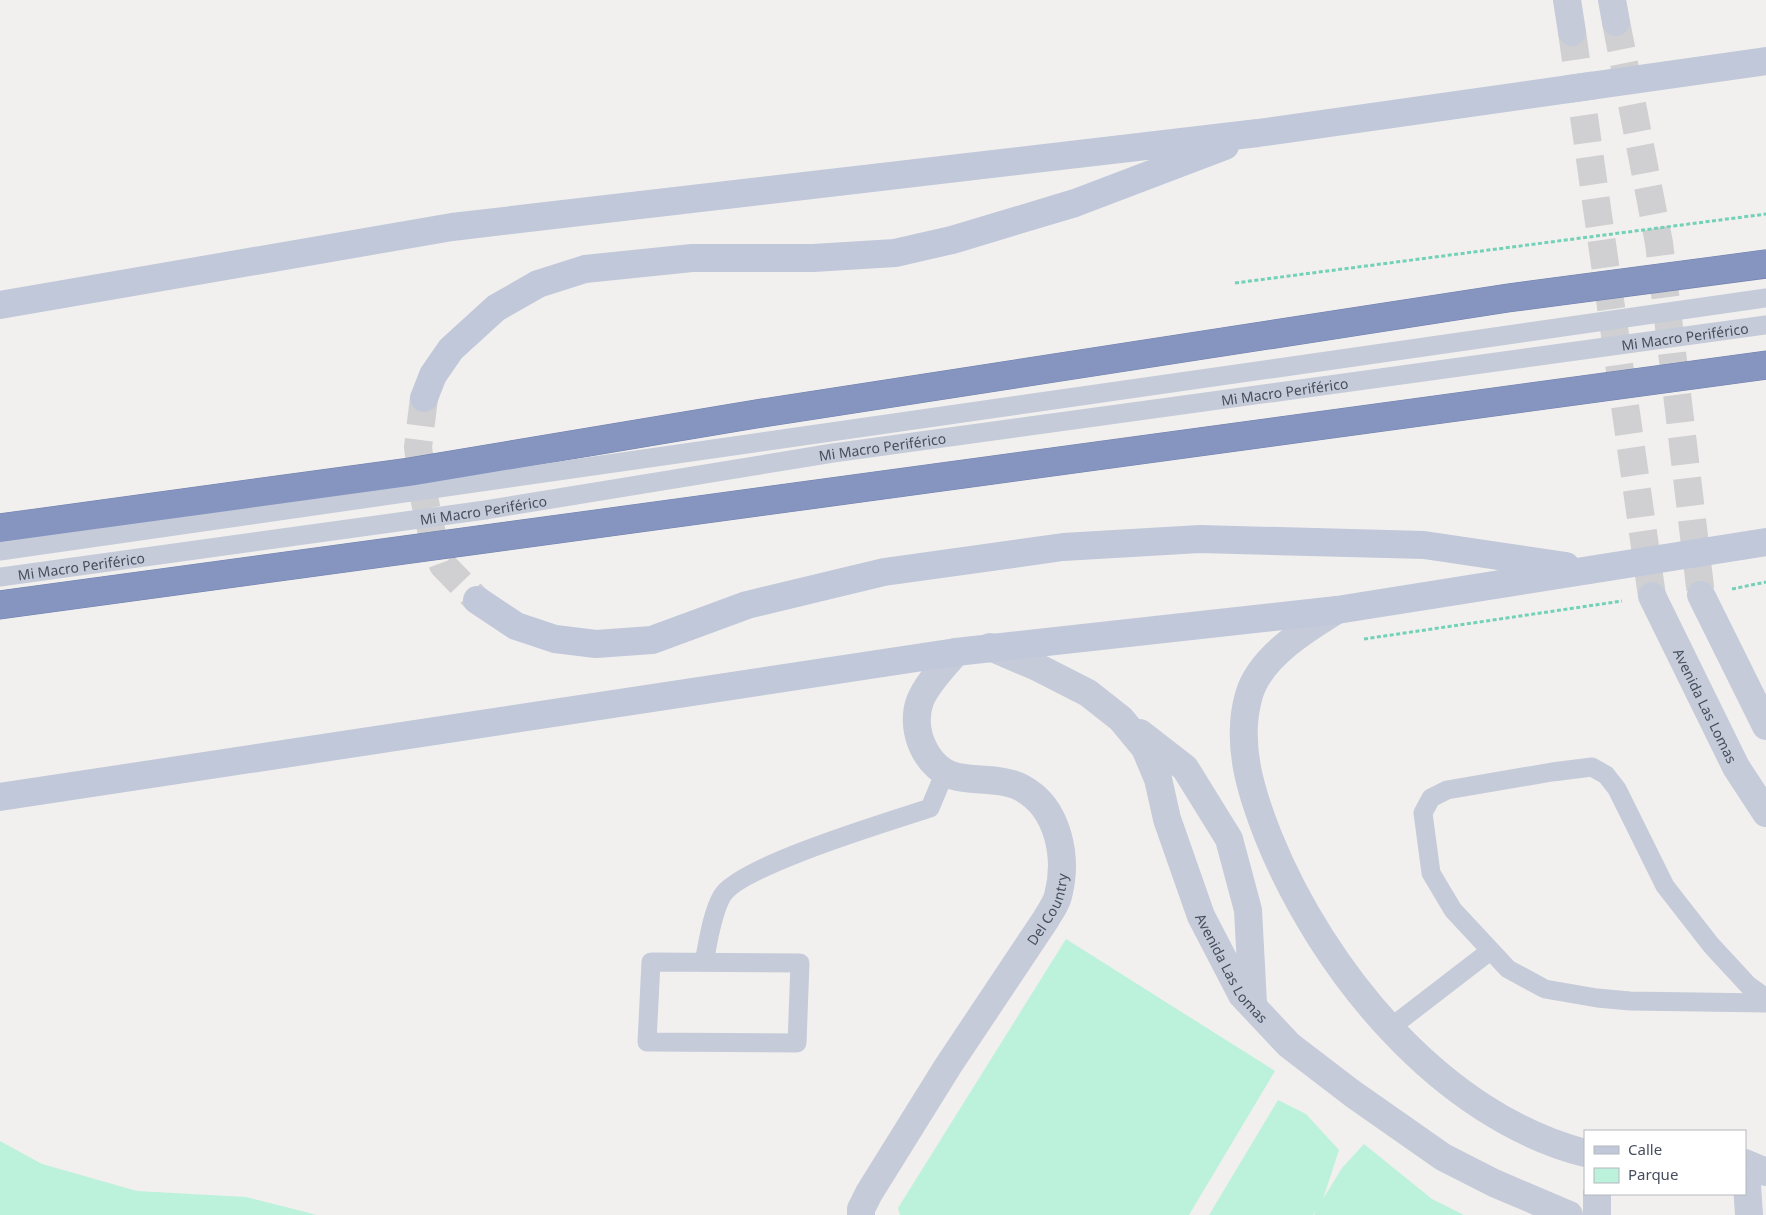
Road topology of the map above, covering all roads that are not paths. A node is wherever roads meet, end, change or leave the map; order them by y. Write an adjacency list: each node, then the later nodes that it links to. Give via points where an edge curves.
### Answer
1 (1567, 0): 2 (street)
2 (1572, 32)
3 (1766, 61): 4 (main road)
4 (1258, 133): 7 (main road, via 452,227); 10 (main road, via 1075,203 952,240 895,253 813,258 692,258 584,269 538,284 496,308 451,349 433,376)
5 (1766, 264): 11 (highway, via 1508,298 756,414 409,472)
6 (1766, 298): 13 (lane, Mi Macro Periférico)
7 (0, 304)
8 (1766, 325): 15 (lane, Mi Macro Periférico, via 833,453 485,510)
9 (1766, 365): 19 (highway)
10 (424, 398)
11 (0, 528)
12 (1766, 542): 14 (main road)
13 (0, 551)
14 (1593, 570): 18 (main road, via 1424,545 1200,539 1062,547 884,572 748,605 652,640 596,644 555,639 516,626); 20 (main road)
15 (0, 577)
16 (1701, 595): 24 (street)
17 (1652, 596): 28 (street, Avenida Las Lomas, via 1736,767)
18 (477, 600)
19 (0, 605)
20 (1337, 610): 21 (main road); 27 (street, via 1304,629 1281,649 1265,666 1249,693 1245,760)
21 (990, 647): 22 (main road); 23 (street, Avenida Las Lomas, via 1088,693)
22 (956, 652): 25 (street, Del Country, via 928,686 920,702 918,724 923,747 932,764); 26 (main road)
23 (1122, 720): 29 (street, via 1185,768); 34 (street, Avenida Las Lomas, via 1145,748 1158,779 1201,916 1242,994)
24 (1766, 726)
25 (944, 772): 31 (lane, via 930,808 783,859 743,878 722,895); 41 (street, Del Country, via 1021,788 1040,802 1060,842 1063,870 1058,897 869,1193)
26 (0, 797)
27 (1258, 812): 29 (street); 35 (street, via 1281,869 1320,936 1357,990)
28 (1766, 813)
29 (1219, 823): 34 (street, via 1229,839 1248,910)
30 (1490, 951): 32 (lane, via 1453,910 1431,873 1423,813 1431,798 1447,790 1592,768 1606,775 1617,789 1665,886 1717,951 1748,985); 33 (lane, via 1508,969 1545,989 1630,1001); 35 (lane)
31 (704, 962): 31 (lane, via 800,963 797,1043 647,1042 651,962)
32 (1766, 998)
33 (1766, 1002)
34 (1253, 1007): 42 (street, Avenida Las Lomas, via 1289,1045 1444,1157 1494,1183)
35 (1390, 1028): 36 (street, via 1448,1081 1483,1107 1520,1130)
36 (1584, 1153)
37 (1746, 1163): 38 (street)
38 (1766, 1172)
39 (1746, 1184): 44 (street)
40 (1597, 1195): 43 (street)
41 (861, 1215)
42 (1569, 1215)
43 (1597, 1215)
44 (1749, 1215)

